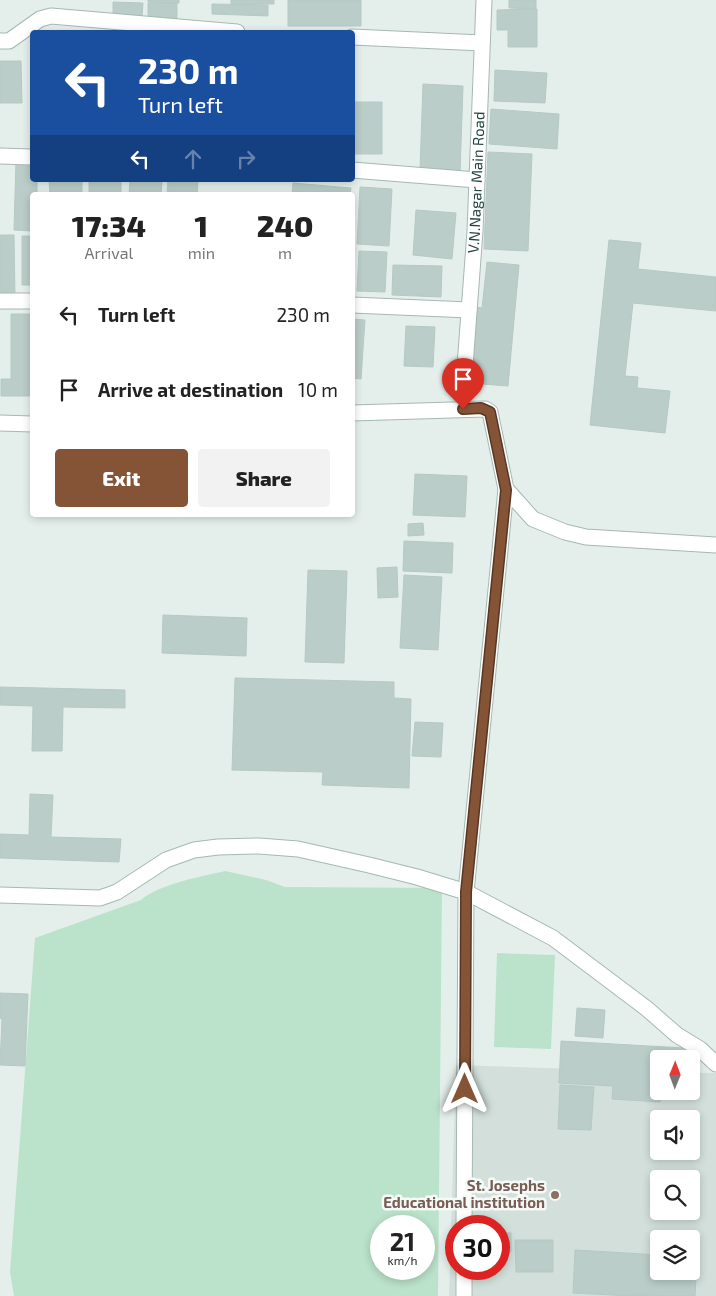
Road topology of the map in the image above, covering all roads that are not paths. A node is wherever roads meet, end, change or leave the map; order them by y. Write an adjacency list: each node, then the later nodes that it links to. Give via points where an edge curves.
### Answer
1 (484, 0): 5 (street, V.N.Nagar Main Road)
2 (214, 30): 4 (street, via 51,16 40,19 8,41)
3 (355, 37): 5 (street)
4 (0, 41)
5 (482, 43): 9 (street, V.N.Nagar Main Road)
6 (0, 156): 7 (street)
7 (30, 157)
8 (355, 170): 9 (street)
9 (477, 180): 13 (street, V.N.Nagar Main Road)
10 (0, 301): 11 (street)
11 (30, 301)
12 (355, 305): 13 (street)
13 (469, 310): 14 (street, V.N.Nagar Main Road)
14 (465, 366)
15 (355, 413): 18 (street, via 485,409 490,412)
16 (0, 423): 17 (street)
17 (30, 424)
18 (506, 490): 19 (street, via 533,519 565,532 586,537); 20 (street)
19 (716, 545)
20 (466, 892): 21 (street, via 298,849 258,846 194,850 166,860 117,892 100,898); 22 (street, via 553,938); 23 (street)
21 (0, 895)
22 (716, 1064)
23 (464, 1215)
24 (464, 1280): 25 (street)
25 (464, 1296)

